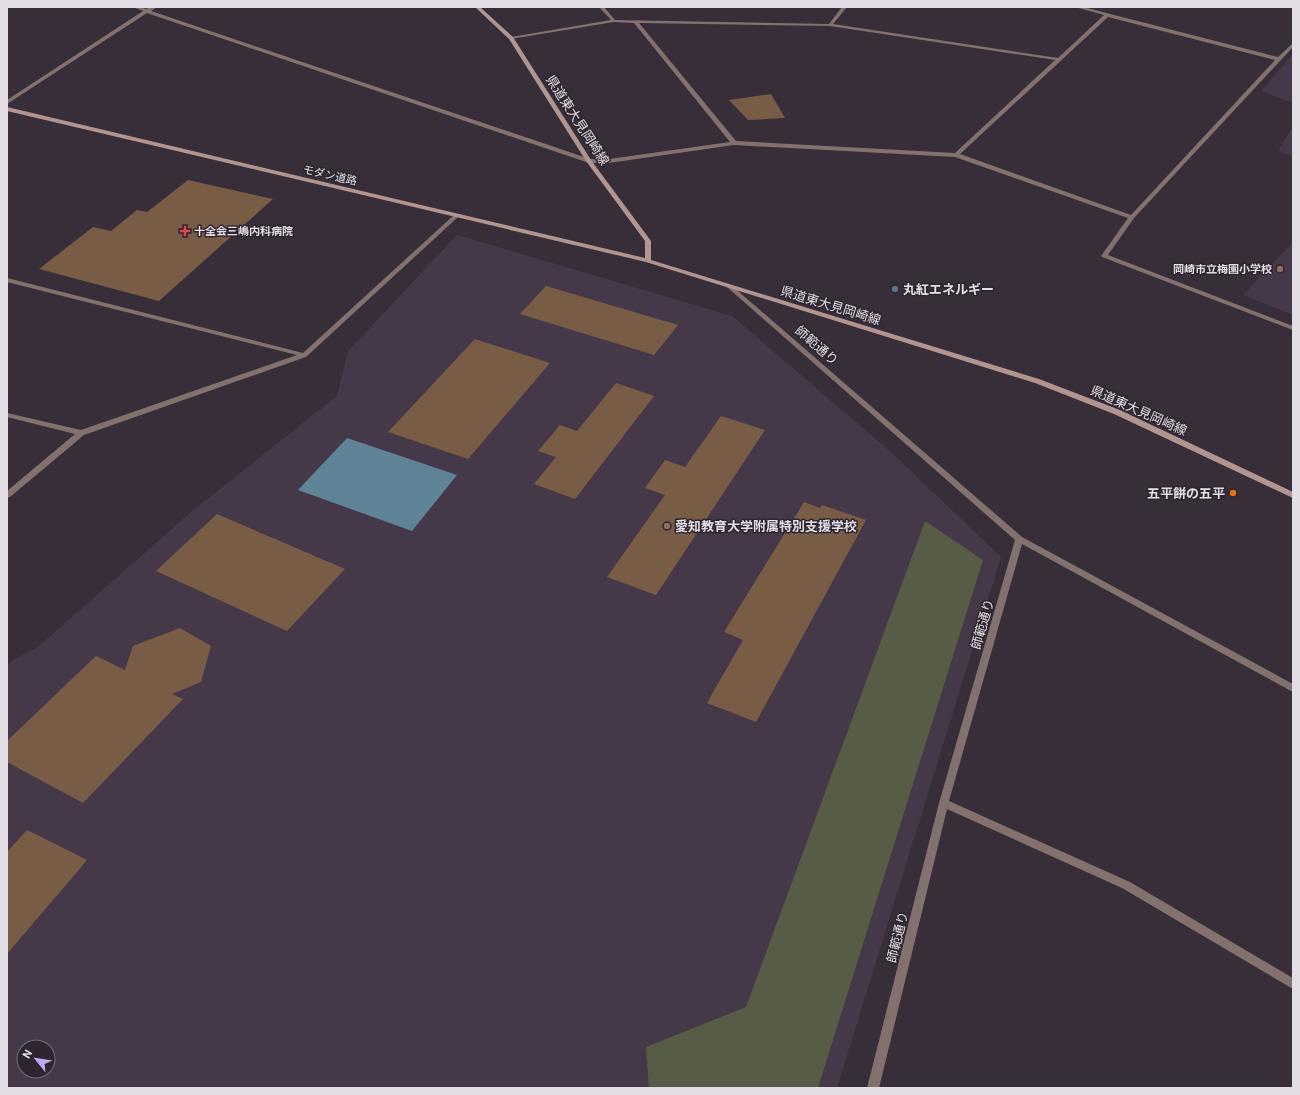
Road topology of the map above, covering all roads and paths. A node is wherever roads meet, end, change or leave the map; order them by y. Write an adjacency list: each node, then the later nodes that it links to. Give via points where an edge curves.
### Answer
1 (135, 7): 7 (street)
2 (155, 7): 7 (street)
3 (477, 7): 12 (main road, 県道東大見岡崎線)
4 (601, 7): 9 (street)
5 (845, 7): 11 (street)
6 (1077, 7): 8 (street)
7 (146, 11): 16 (street); 20 (street)
8 (1107, 15): 14 (street); 15 (street)
9 (614, 21): 10 (street); 12 (street)
10 (635, 21): 11 (street); 18 (street)
11 (830, 25): 14 (street)
12 (511, 38): 20 (main road, 県道東大見岡崎線)
13 (1293, 44): 15 (street)
14 (1058, 59): 19 (street)
15 (1278, 59): 22 (street)
16 (7, 102)
17 (7, 109): 21 (main road, モダン道路)
18 (734, 143): 19 (street); 20 (street, via 610,161)
19 (956, 155): 22 (street)
20 (589, 161): 23 (main road, 県道東大見岡崎線, via 648,241)
21 (456, 216): 23 (main road, モダン道路); 27 (street)
22 (1132, 217): 26 (street, via 1104,256)
23 (648, 261): 25 (main road, 県道東大見岡崎線)
24 (7, 280): 27 (street)
25 (729, 286): 31 (main road, 県道東大見岡崎線, via 1037,381 1117,412); 32 (street, 師範通り)
26 (1293, 328)
27 (304, 355): 29 (street)
28 (7, 415): 29 (street)
29 (81, 433): 30 (street)
30 (7, 495)
31 (1293, 495)
32 (1019, 539): 33 (street); 34 (street, 師範通り)
33 (1293, 688)
34 (944, 803): 35 (street, via 1126,885); 36 (street, 師範通り)
35 (1293, 984)
36 (873, 1088)

